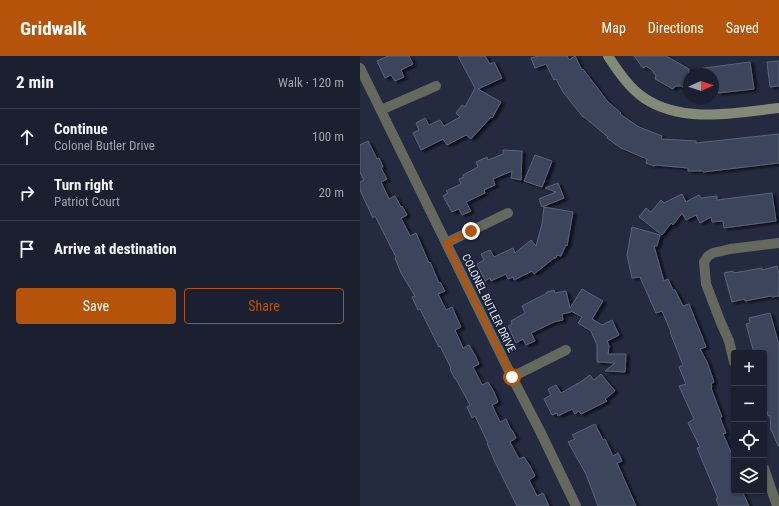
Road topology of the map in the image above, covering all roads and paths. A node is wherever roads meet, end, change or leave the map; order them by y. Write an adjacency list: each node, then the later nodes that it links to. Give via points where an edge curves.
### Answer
1 (608, 56): 4 (street, via 629,85 643,98 661,108 710,115)
2 (360, 68): 5 (street, COLONEL BUTLER DRIVE)
3 (436, 86): 5 (street)
4 (779, 108)
5 (381, 110): 7 (street, COLONEL BUTLER DRIVE)
6 (508, 213): 7 (street)
7 (446, 243): 11 (street, COLONEL BUTLER DRIVE)
8 (779, 243): 10 (street, via 712,253 704,262 706,284)
9 (566, 350): 11 (street)
10 (731, 350)
11 (512, 377): 13 (street, COLONEL BUTLER DRIVE)
12 (767, 478): 14 (street)
13 (576, 506)
14 (776, 506)

